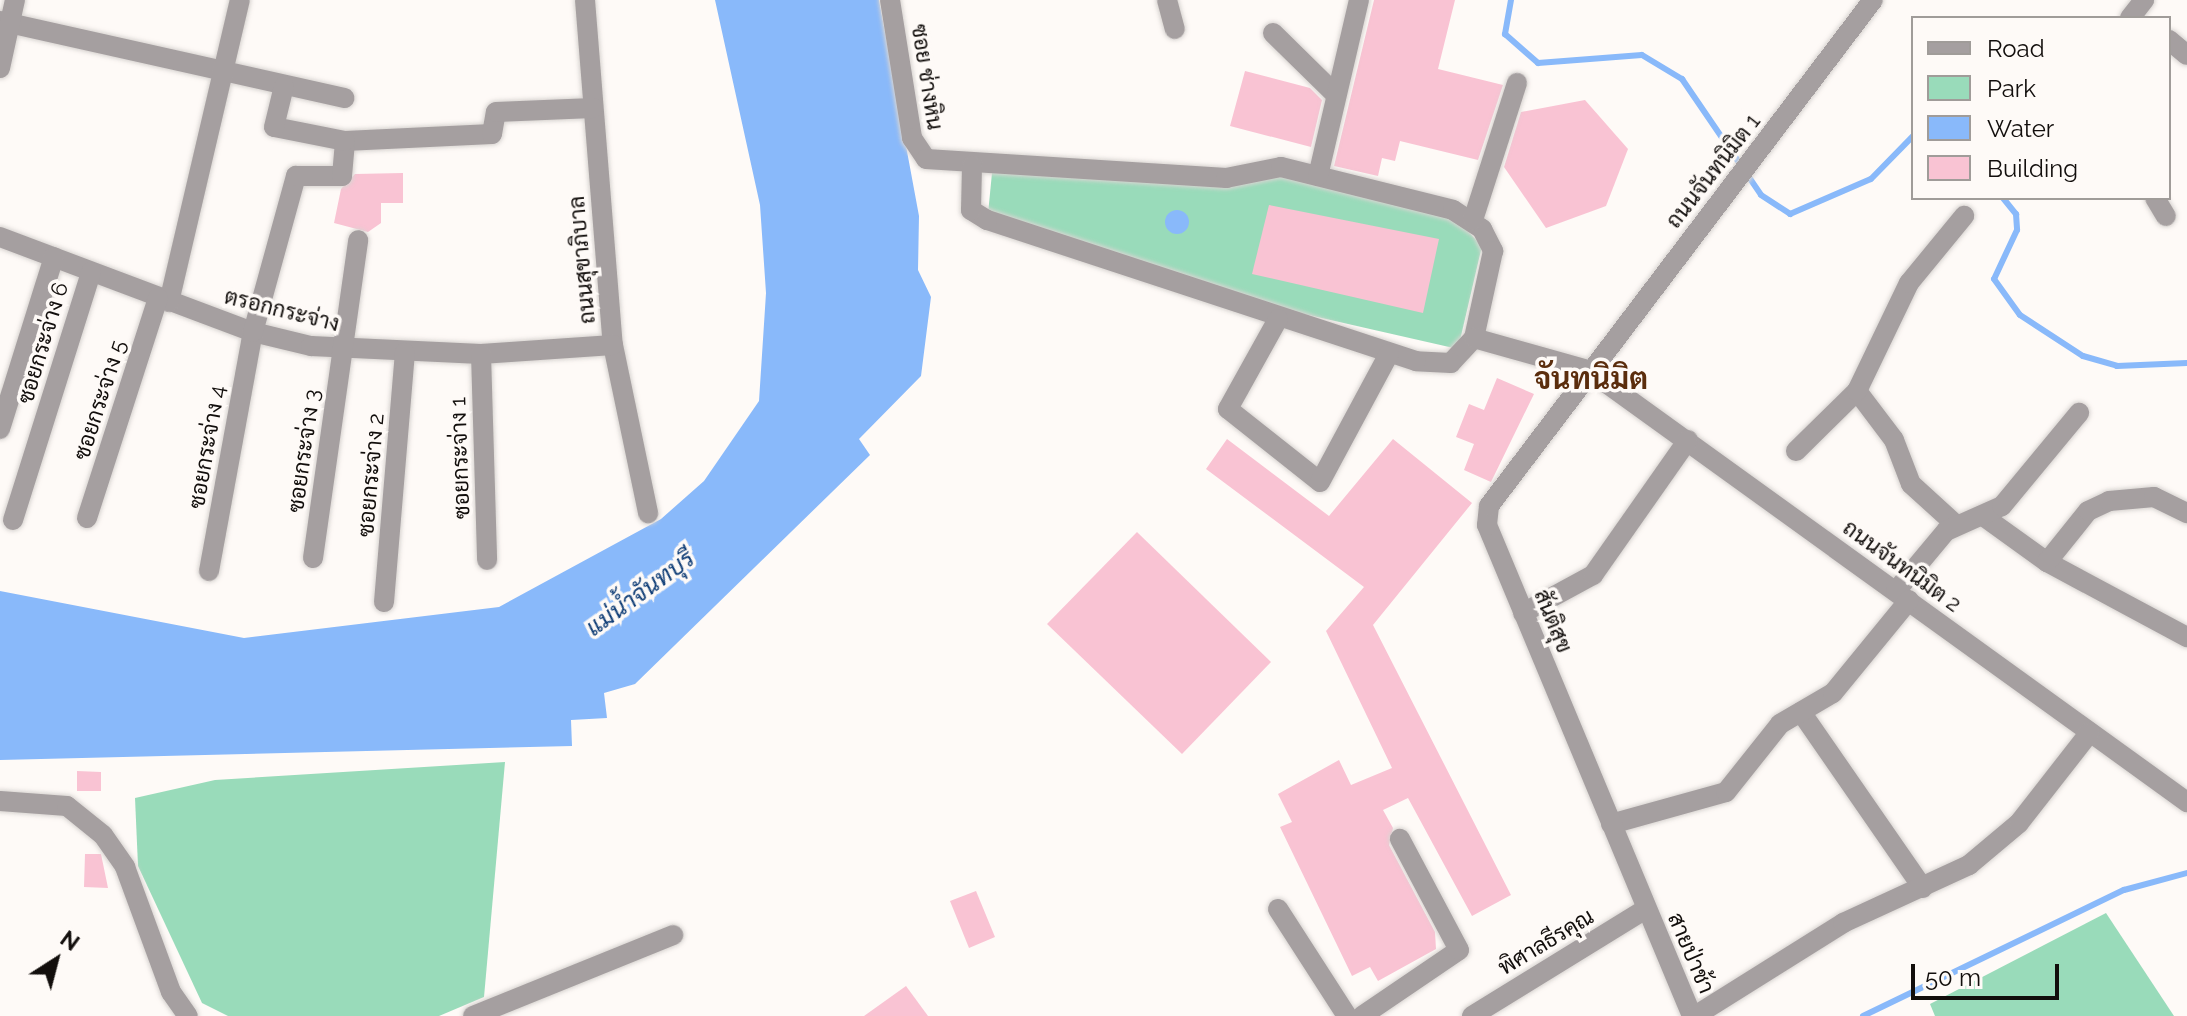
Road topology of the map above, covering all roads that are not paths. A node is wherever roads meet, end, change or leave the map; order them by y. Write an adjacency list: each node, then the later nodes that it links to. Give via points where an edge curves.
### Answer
1 (15, 0): 8 (street)
2 (240, 0): 12 (street, ซอยกระจ่าง 5)
3 (585, 0): 17 (street, ถนนสุขาภิบาล)
4 (1167, 0): 9 (street)
5 (1359, 0): 15 (street)
6 (1873, 0): 36 (street, ถนนจันทนิมิต 1)
7 (890, 2): 19 (street, ซอย ช่างหิน, via 915,147 935,162)
8 (6, 22): 11 (street); 12 (street)
9 (1175, 29)
10 (1273, 33): 15 (street)
11 (0, 68)
12 (226, 74): 14 (street); 27 (street, ซอยกระจ่าง 5)
13 (1517, 83): 22 (street)
14 (284, 86): 16 (street); 18 (street, via 274,127)
15 (1336, 95): 20 (street)
16 (345, 98)
17 (593, 108): 18 (street, via 496,112 492,134); 31 (street, ถนนสุขาภิบาล)
18 (345, 141): 29 (street, ซอยกระจ่าง 4, via 342,176 296,176)
19 (972, 166): 20 (street, ซอย ช่างหิน, via 1226,178 1268,166); 28 (street, via 970,205 982,218)
20 (1318, 176): 22 (street, ซอย ช่างหิน)
21 (1964, 216): 37 (street, via 1923,260)
22 (1473, 220): 30 (street, via 1493,251)
23 (0, 237): 25 (street, ตรอกกระจ่าง)
24 (358, 240): 32 (street, ซอยกระจ่าง 3)
25 (54, 257): 26 (street, ตรอกกระจ่าง); 39 (street)
26 (91, 272): 27 (street, ตรอกกระจ่าง); 46 (street, ซอยกระจ่าง 6)
27 (163, 300): 29 (street, ตรอกกระจ่าง); 45 (street, ซอยกระจ่าง 5)
28 (1278, 319): 35 (street); 35 (street, via 1228,409 1320,482)
29 (253, 332): 32 (street, ตรอกกระจ่าง); 51 (street, ซอยกระจ่าง 4)
30 (1474, 338): 35 (street, via 1451,363); 36 (street, ถนนจันทนิมิต 2)
31 (613, 345): 34 (street, ตรอกกระจ่าง); 42 (street, ถนนสุขาภิบาล)
32 (343, 350): 33 (street, ตรอกกระจ่าง); 48 (street, ซอยกระจ่าง 3)
33 (405, 353): 34 (street, ตรอกกระจ่าง); 53 (street, ซอยกระจ่าง 2)
34 (481, 354): 49 (street, ซอยกระจ่าง 1)
35 (1389, 354)
36 (1588, 370): 40 (street, ถนนจันทนิมิต 2); 54 (street, สันติสุข, via 1489,506 1487,525)
37 (1857, 391): 41 (street); 47 (street, via 1894,440 1911,484)
38 (2079, 413): 44 (street, via 2002,506)
39 (0, 429)
40 (1688, 440): 52 (street, ถนนจันทนิมิต 2); 54 (street, via 1593,575)
41 (1796, 451)
42 (648, 513)
43 (2187, 513): 50 (street, via 2154,497 2109,501 2088,511)
44 (1983, 516): 47 (street); 50 (street)
45 (87, 518)
46 (13, 520)
47 (1955, 524): 52 (street)
48 (313, 558)
49 (487, 560)
50 (2047, 562): 55 (street)
51 (209, 571)
52 (1903, 596): 56 (street, via 1833,693); 57 (street, ถนนจันทนิมิต 2)
53 (384, 602)
54 (1523, 613): 60 (street, สันติสุข)
55 (2187, 637)
56 (1801, 712): 60 (street, via 1780,724 1718,798); 62 (street)
57 (2090, 732): 59 (street, ถนนจันทนิมิต 2); 62 (street, via 2019,823 1969,865)
58 (0, 801): 66 (street, via 67,806 103,835 125,867 171,992)
59 (2187, 802)
60 (1611, 824): 64 (street, สันติสุข)
61 (1400, 839): 69 (street, via 1459,950)
62 (1923, 888): 71 (street, via 1843,923)
63 (1278, 909): 68 (street)
64 (1646, 909): 70 (street, พิศาลธีรคุณ); 71 (street, สายป่าช้า)
65 (673, 935): 67 (street)
66 (188, 1016)
67 (473, 1016)
68 (1347, 1016)
69 (1362, 1016)
70 (1472, 1016)
71 (1694, 1016)

